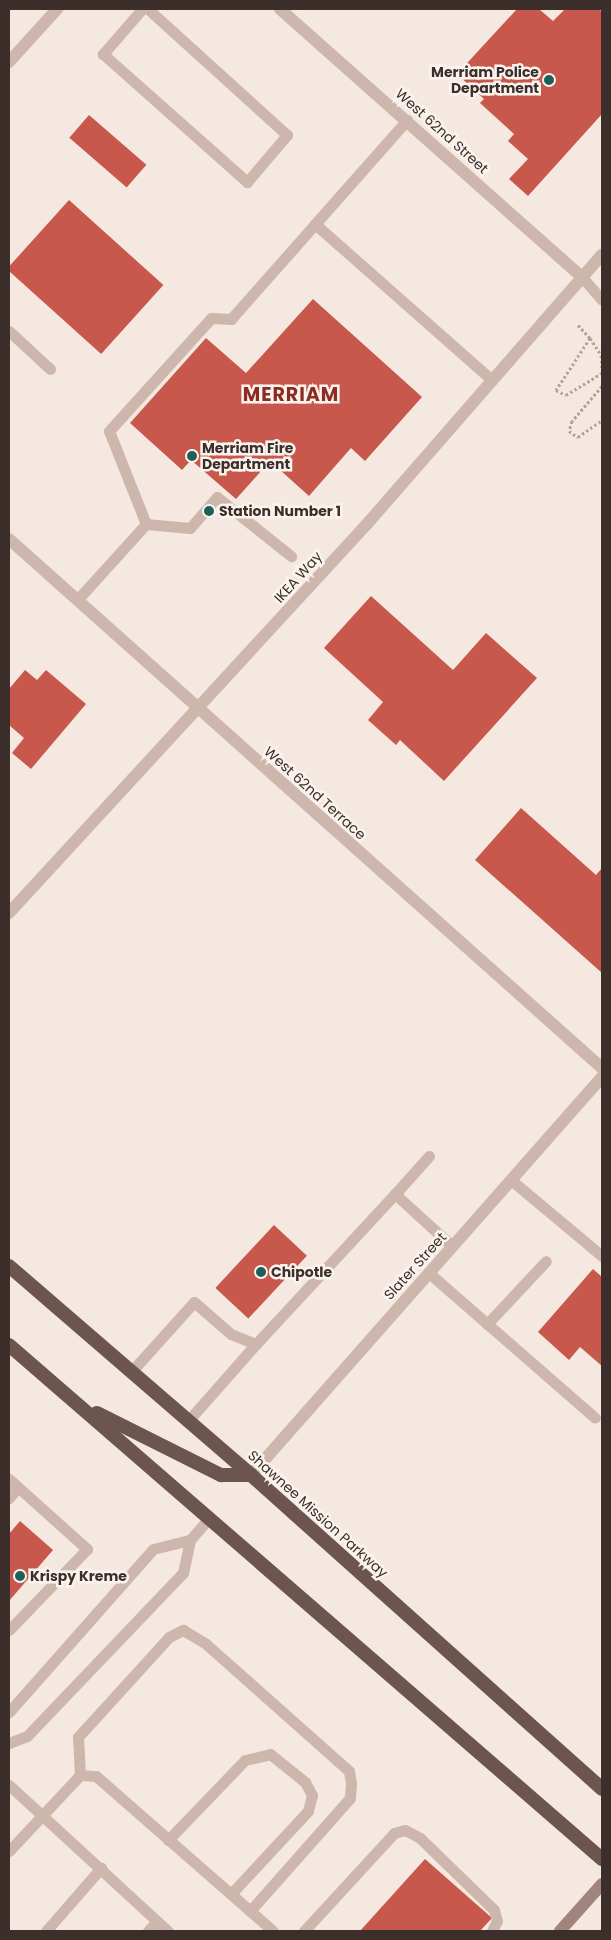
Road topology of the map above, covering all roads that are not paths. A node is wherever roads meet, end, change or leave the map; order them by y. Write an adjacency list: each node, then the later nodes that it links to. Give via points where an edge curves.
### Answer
1 (57, 9): 5 (street)
2 (142, 9): 3 (lane, via 102,54 247,182 287,135)
3 (148, 9)
4 (280, 9): 6 (street, West 62nd Street)
5 (9, 62)
6 (407, 120): 7 (lane); 9 (street, West 62nd Street)
7 (315, 224): 13 (lane); 14 (lane, via 231,320 211,318 109,431)
8 (602, 255): 9 (street, IKEA Way)
9 (582, 277): 10 (lane); 13 (street, IKEA Way)
10 (602, 300)
11 (9, 331): 12 (lane)
12 (50, 369)
13 (492, 380): 18 (street, IKEA Way, via 367,524)
14 (146, 524): 16 (lane, via 190,528 217,497); 17 (lane)
15 (9, 539): 17 (street, West 62nd Terrace)
16 (291, 556)
17 (78, 599): 18 (street, West 62nd Terrace)
18 (198, 707): 19 (street, IKEA Way); 20 (street, West 62nd Terrace)
19 (9, 913)
20 (602, 1068)
21 (602, 1077): 23 (street, Slater Street)
22 (429, 1156): 24 (lane)
23 (512, 1180): 25 (street, Slater Street); 26 (lane)
24 (395, 1194): 25 (lane); 31 (lane)
25 (452, 1246): 29 (street, Slater Street)
26 (602, 1256)
27 (546, 1261): 30 (lane)
28 (9, 1266): 33 (highway, Shawnee Mission Parkway)
29 (429, 1273): 30 (lane); 37 (street, Slater Street)
30 (487, 1324): 35 (lane)
31 (256, 1344): 33 (lane, via 231,1334 194,1302); 36 (lane)
32 (9, 1345): 34 (highway)
33 (131, 1372): 36 (highway, Shawnee Mission Parkway)
34 (76, 1402): 37 (highway, via 222,1475); 41 (highway)
35 (596, 1418)
36 (188, 1421): 37 (highway, Shawnee Mission Parkway)
37 (251, 1474): 48 (highway, Shawnee Mission Parkway)
38 (9, 1479): 39 (lane)
39 (18, 1487): 40 (lane); 43 (lane, via 87,1549)
40 (9, 1498)
41 (210, 1517): 42 (lane); 52 (highway)
42 (190, 1540): 44 (lane, via 153,1550); 45 (lane, via 183,1573 27,1736)
43 (9, 1630)
44 (9, 1712)
45 (9, 1743)
46 (80, 1775): 49 (lane); 50 (lane, via 96,1776 108,1784); 56 (lane, via 78,1737 169,1637 183,1630 206,1644 350,1771 352,1783 350,1798)
47 (9, 1785): 49 (lane)
48 (602, 1789)
49 (42, 1814): 51 (lane); 53 (lane)
50 (168, 1840): 55 (lane); 55 (lane, via 245,1760 270,1754 305,1782 312,1795 308,1811)
51 (9, 1851)
52 (602, 1859)
53 (101, 1868): 57 (lane); 58 (lane)
54 (602, 1884): 64 (main road)
55 (231, 1894): 56 (lane)
56 (250, 1911): 61 (lane)
57 (157, 1921): 59 (lane); 60 (lane)
58 (46, 1931)
59 (148, 1931)
60 (168, 1931)
61 (273, 1931)
62 (304, 1931): 63 (lane, via 394,1834 405,1830 420,1838 494,1910 498,1920)
63 (492, 1931)
64 (560, 1931)

